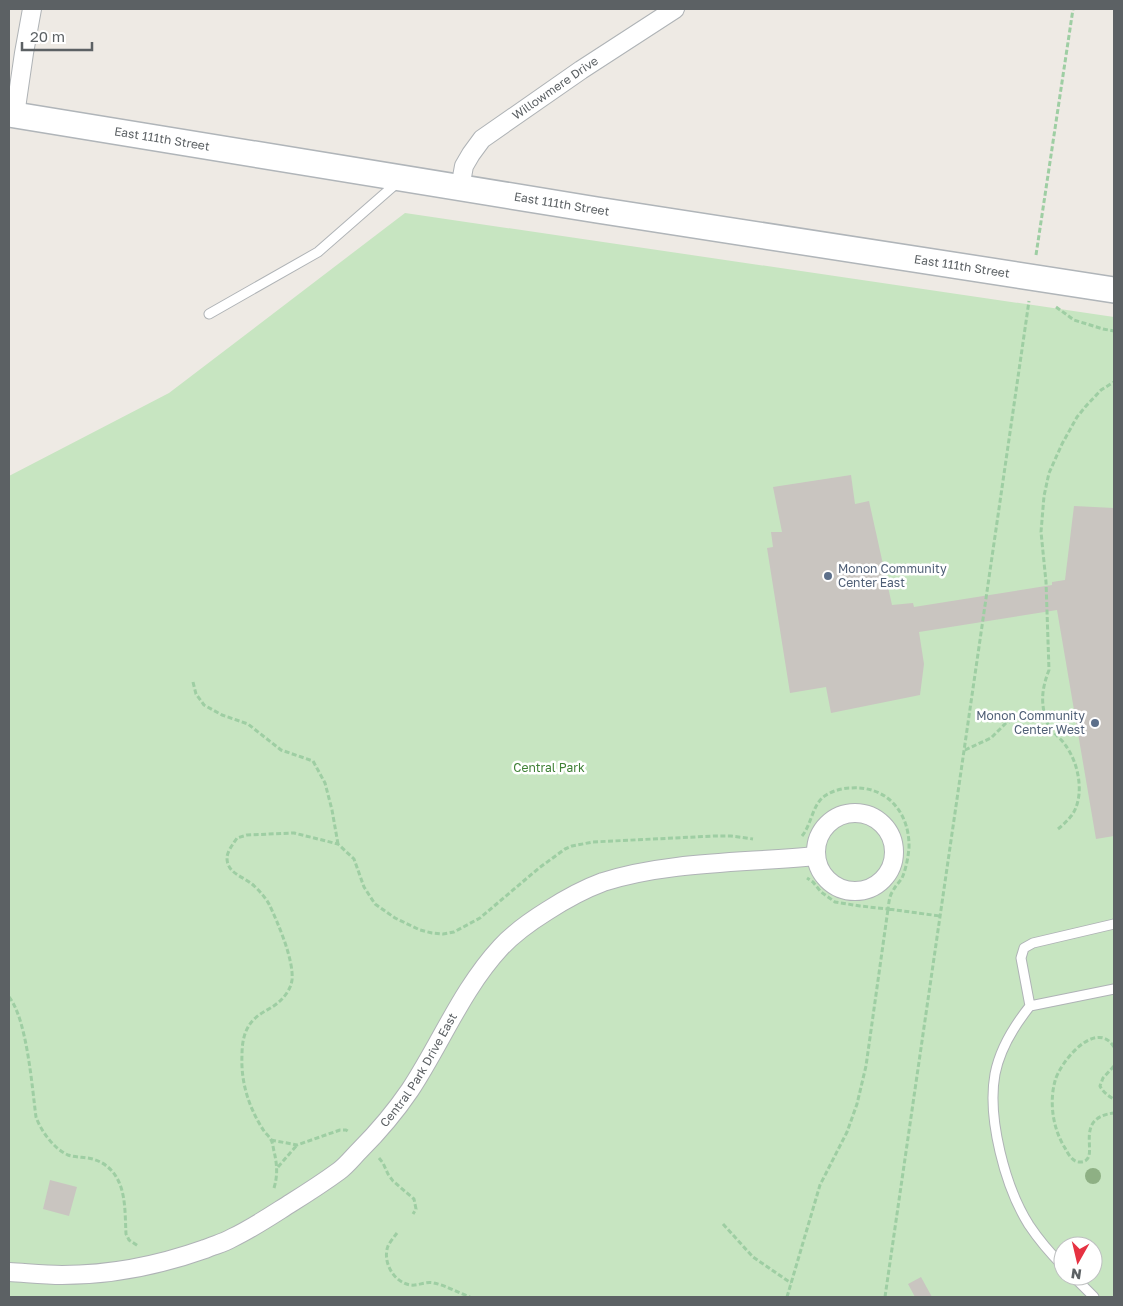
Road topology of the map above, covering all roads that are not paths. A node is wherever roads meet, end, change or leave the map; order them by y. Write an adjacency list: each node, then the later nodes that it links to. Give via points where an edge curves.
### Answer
1 (32, 9): 3 (street)
2 (674, 9): 5 (street, Willowmere Drive, via 482,139 464,166)
3 (12, 114): 4 (main road, East 111th Street)
4 (402, 178): 5 (main road, East 111th Street); 7 (lane, via 318,252)
5 (460, 188): 6 (main road, East 111th Street)
6 (1114, 290)
7 (209, 314)
8 (815, 856): 8 (street, via 831,883 850,891 861,891 882,881 894,861 894,850 887,828 879,820 858,812 835,817 826,824 816,844); 13 (street, Central Park Drive East, via 642,872 600,883 562,902 514,935 486,966 408,1092 372,1139 342,1169 246,1231 191,1254 91,1274)
9 (1114, 924): 11 (lane, via 1033,943 1024,948 1021,958)
10 (1114, 989): 11 (lane)
11 (1030, 1006): 12 (lane, via 1001,1052 993,1088 994,1111 1009,1182 1028,1223)
12 (1053, 1256)
13 (9, 1272)
14 (1083, 1286): 15 (lane)
15 (1094, 1297)

